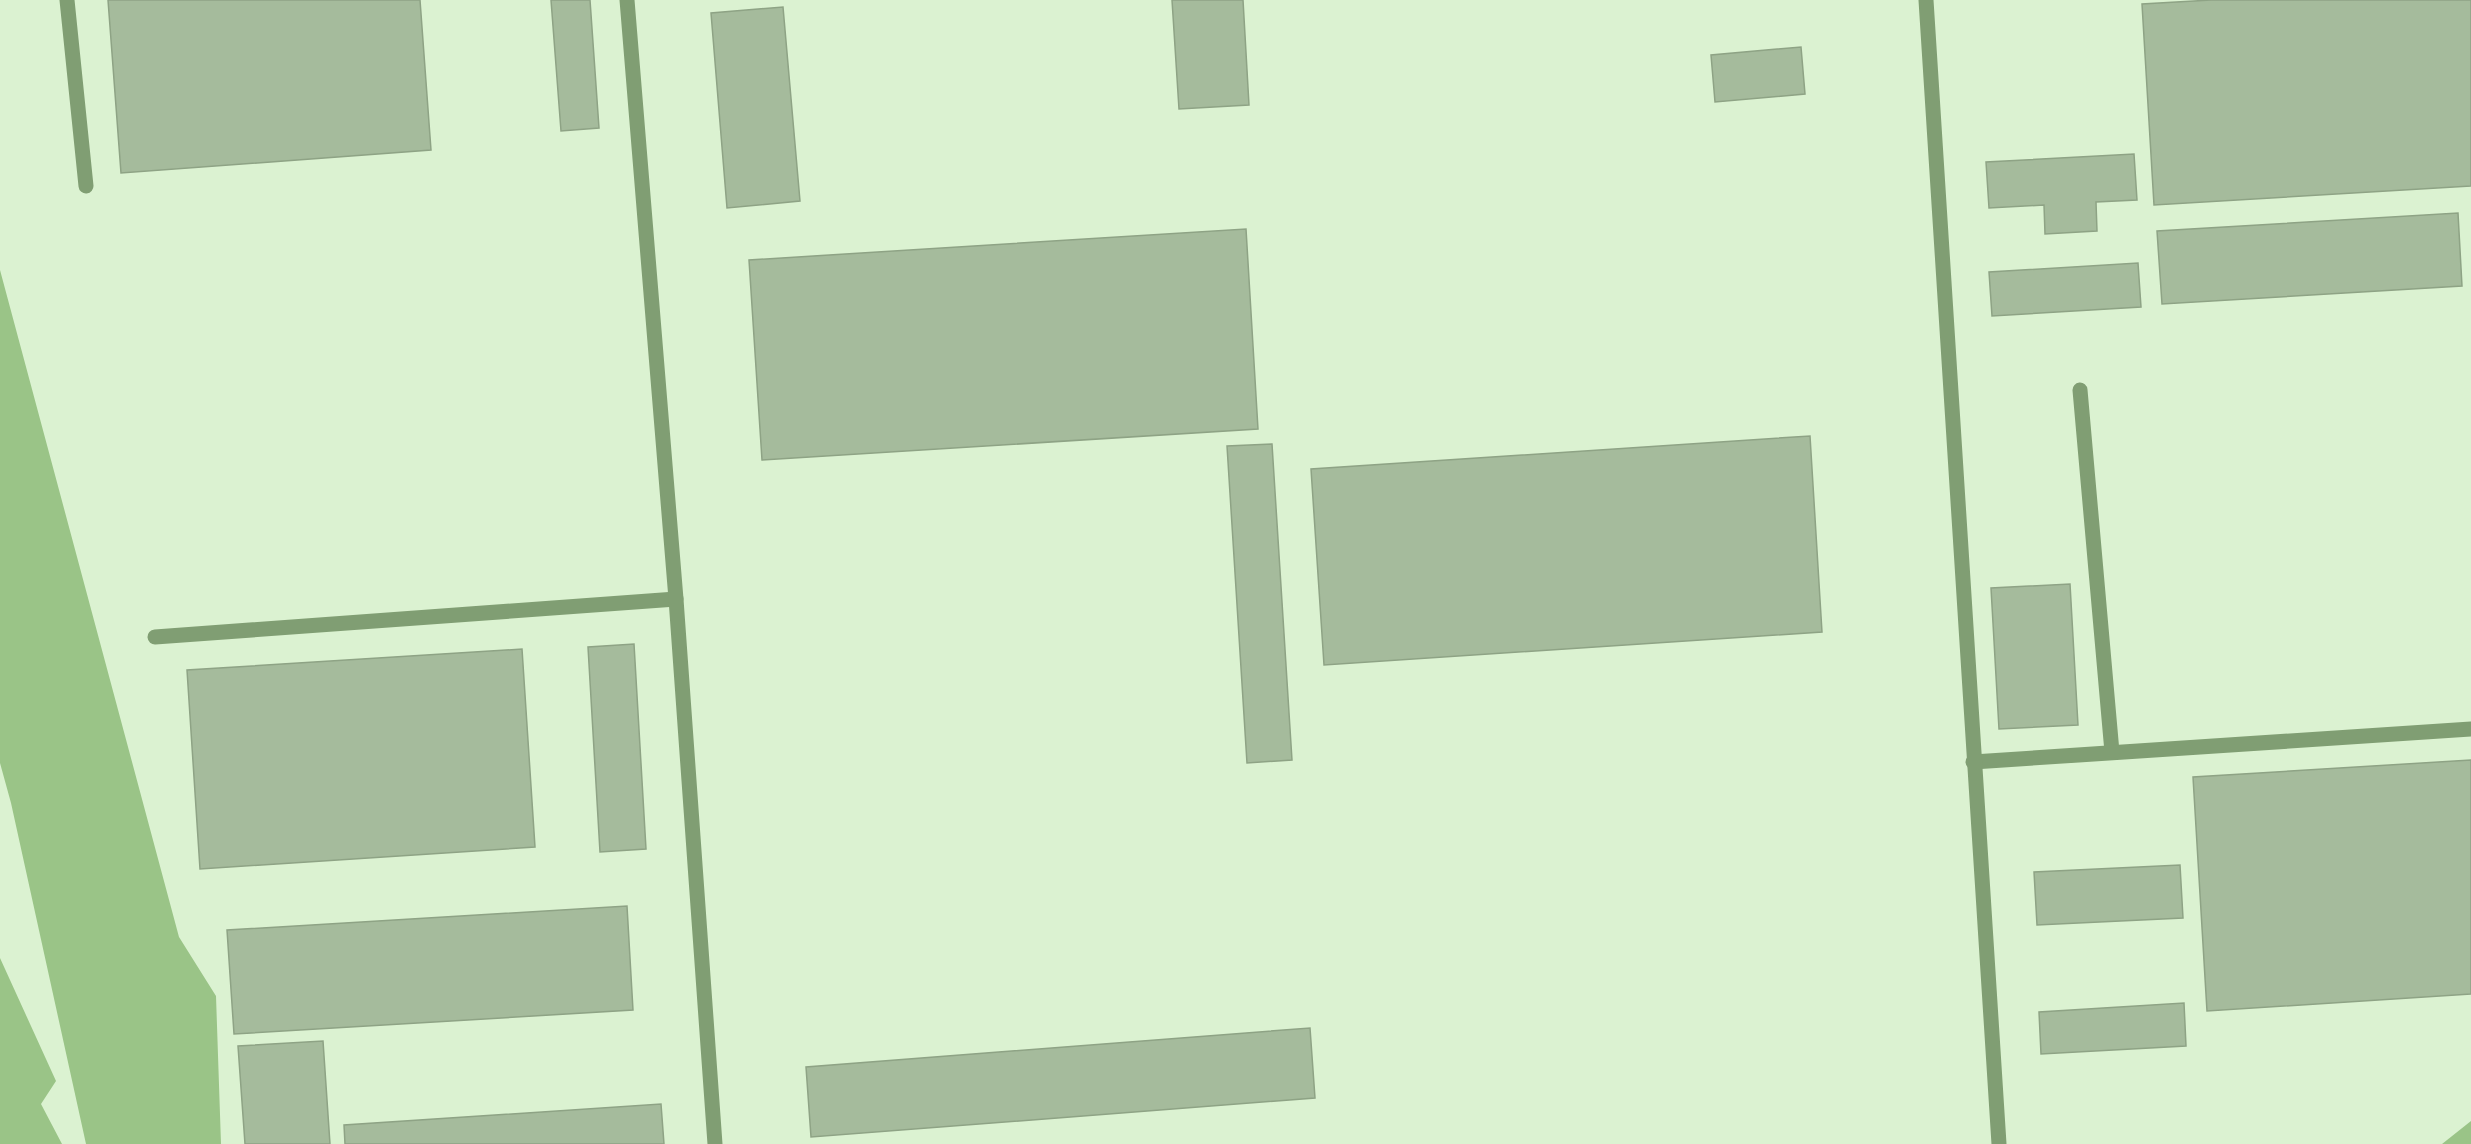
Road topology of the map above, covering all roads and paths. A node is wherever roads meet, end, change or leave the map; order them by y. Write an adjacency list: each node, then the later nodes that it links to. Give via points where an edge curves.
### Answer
1 (67, 0): 4 (street)
2 (627, 0): 6 (street)
3 (1926, 0): 10 (street)
4 (86, 186)
5 (2080, 390): 9 (street)
6 (676, 599): 7 (street); 11 (street)
7 (154, 637)
8 (2471, 729): 9 (street)
9 (2112, 752): 10 (street)
10 (1973, 762): 12 (street)
11 (716, 1144)
12 (1999, 1144)

